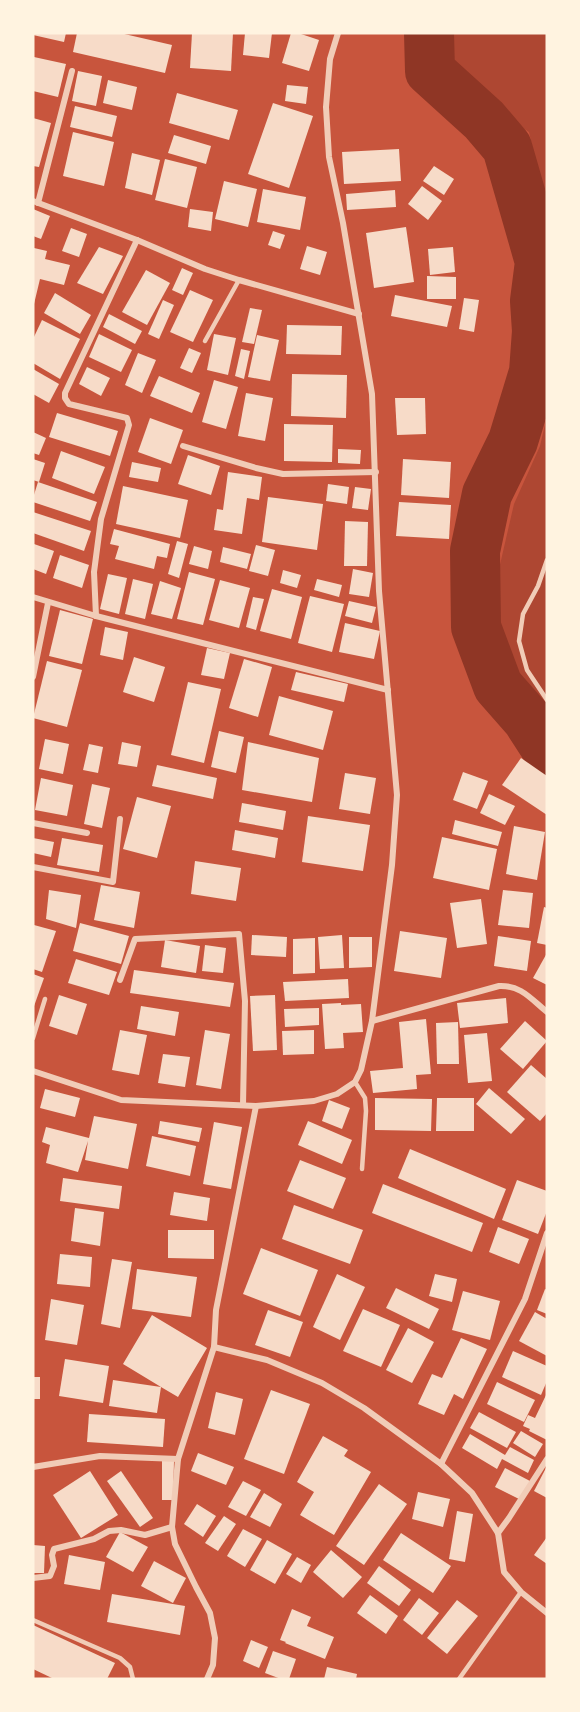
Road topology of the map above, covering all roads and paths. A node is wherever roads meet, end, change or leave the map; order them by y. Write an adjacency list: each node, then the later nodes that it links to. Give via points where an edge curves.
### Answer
1 (338, 33): 6 (street, via 330,59 326,107 329,157)
2 (72, 71): 3 (street)
3 (35, 202): 4 (street)
4 (137, 240): 5 (street); 13 (street, via 65,393 69,404 127,418 129,425 101,519 94,572)
5 (239, 280): 6 (street); 7 (lane)
6 (359, 314): 9 (street, via 372,394)
7 (205, 341)
8 (183, 446): 9 (street, via 283,474)
9 (376, 472): 15 (street, via 379,591)
10 (547, 560): 16 (lane, via 523,614 519,641 527,670)
11 (33, 597): 12 (street)
12 (48, 603): 13 (street); 14 (street)
13 (96, 616): 15 (street)
14 (33, 677)
15 (388, 690): 24 (street, via 397,795)
16 (547, 700)
17 (120, 819): 20 (street, via 112,882)
18 (33, 823): 19 (street)
19 (87, 833)
20 (33, 867)
21 (120, 980): 28 (street, via 135,939 239,934 245,1001)
22 (45, 999): 25 (lane)
23 (547, 1012): 24 (street, via 522,991 499,986)
24 (372, 1022): 27 (street)
25 (33, 1038)
26 (33, 1071): 28 (street, via 121,1100)
27 (355, 1082): 29 (street, via 337,1094 314,1101); 30 (lane, via 366,1103)
28 (243, 1105): 29 (street)
29 (256, 1106): 32 (street, via 216,1310)
30 (362, 1169)
31 (547, 1233): 35 (street, via 525,1299)
32 (214, 1347): 33 (street); 35 (street, via 267,1360 322,1383)
33 (178, 1459): 36 (street, via 100,1456); 37 (street)
34 (547, 1459): 38 (street)
35 (441, 1464): 38 (street, via 472,1493)
36 (33, 1467)
37 (172, 1527): 39 (street, via 145,1535 109,1531 54,1549 50,1576); 44 (street, via 175,1544 210,1613 215,1638 213,1665)
38 (498, 1533): 40 (street, via 504,1572)
39 (33, 1578)
40 (521, 1592): 41 (street); 45 (lane)
41 (547, 1613)
42 (33, 1620): 43 (lane, via 120,1658 130,1668)
43 (133, 1679)
44 (207, 1679)
45 (459, 1679)

